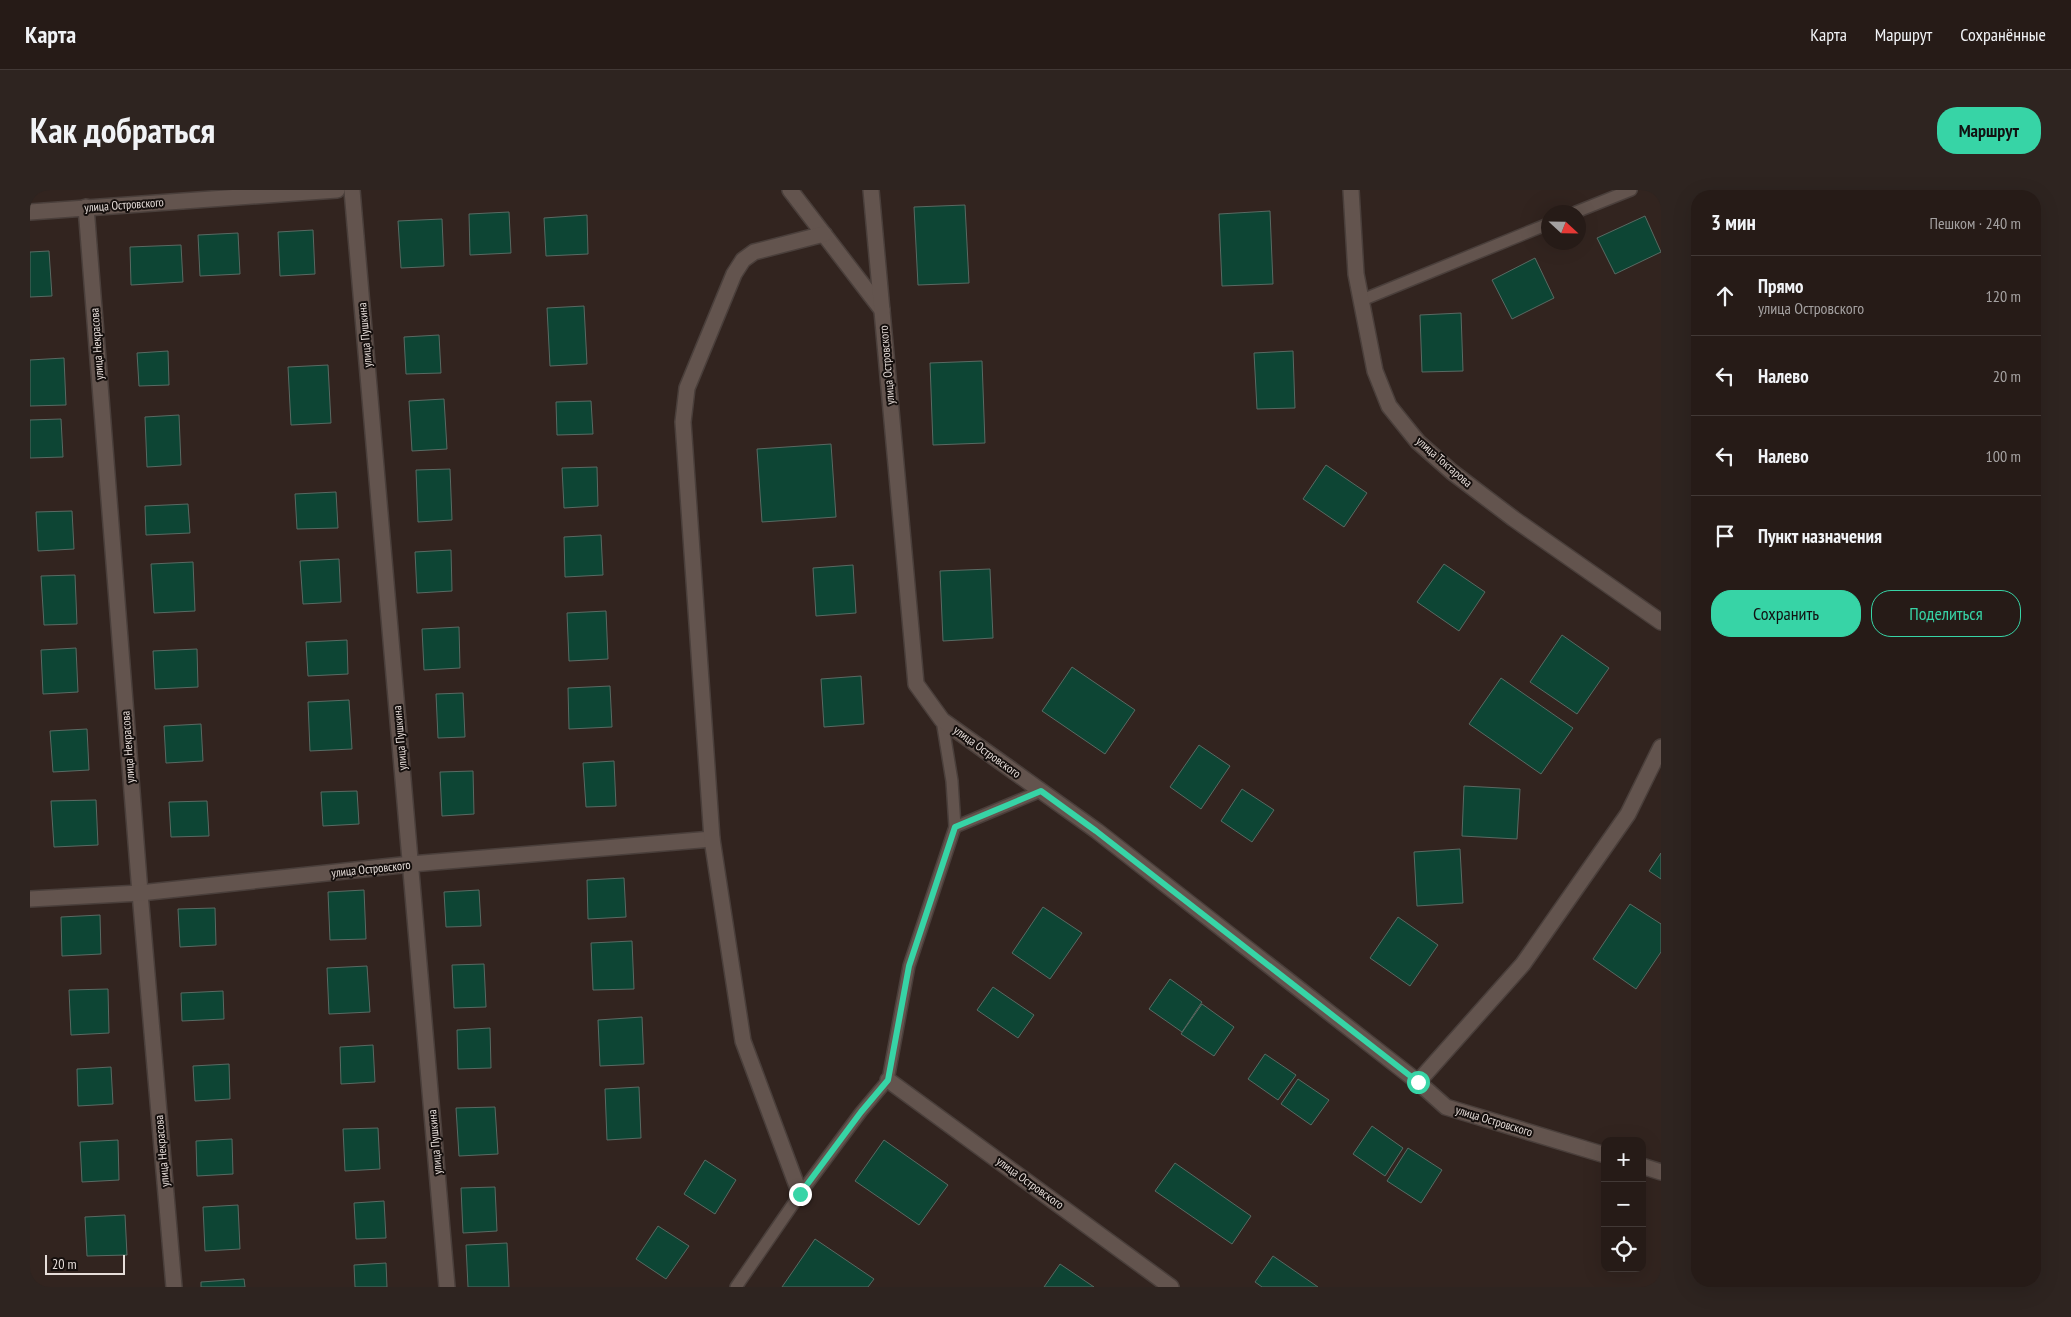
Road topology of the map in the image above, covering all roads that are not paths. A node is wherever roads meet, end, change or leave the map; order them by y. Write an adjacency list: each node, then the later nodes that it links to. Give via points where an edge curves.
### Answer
1 (338, 190): 7 (street, улица Островского)
2 (352, 190): 20 (street, улица Пушкина)
3 (790, 190): 11 (street)
4 (871, 190): 13 (street, улица Островского)
5 (1351, 190): 12 (street, улица Токтарова, via 1356,274)
6 (1631, 190): 8 (lane)
7 (86, 207): 9 (street, улица Островского); 21 (street, улица Некрасова)
8 (1586, 208)
9 (30, 212)
10 (1541, 227): 12 (lane)
11 (824, 234): 13 (street); 19 (street, via 754,252 743,260 734,274 687,388 683,422)
12 (1362, 300): 14 (street, улица Токтарова, via 1375,372 1389,406 1418,442 1514,519)
13 (882, 310): 15 (street, улица Островского, via 916,684)
14 (1661, 622)
15 (942, 720): 17 (street, улица Островского); 18 (lane)
16 (1661, 747): 24 (street, via 1628,814 1523,964)
17 (1041, 791): 18 (lane); 24 (street, улица Островского)
18 (955, 827): 23 (lane, via 909,966)
19 (712, 839): 20 (street, улица Островского); 28 (street, via 743,1041)
20 (412, 864): 21 (street, улица Островского); 30 (street, улица Пушкина)
21 (140, 893): 22 (street, улица Островского); 29 (street, улица Некрасова)
22 (30, 899)
23 (888, 1080): 28 (lane); 32 (street, улица Островского)
24 (1418, 1082): 25 (street, улица Островского, via 1446,1107)
25 (1601, 1154)
26 (1646, 1167): 27 (street)
27 (1661, 1172)
28 (800, 1194): 31 (lane)
29 (174, 1287)
30 (447, 1287)
31 (736, 1287)
32 (1171, 1287)

